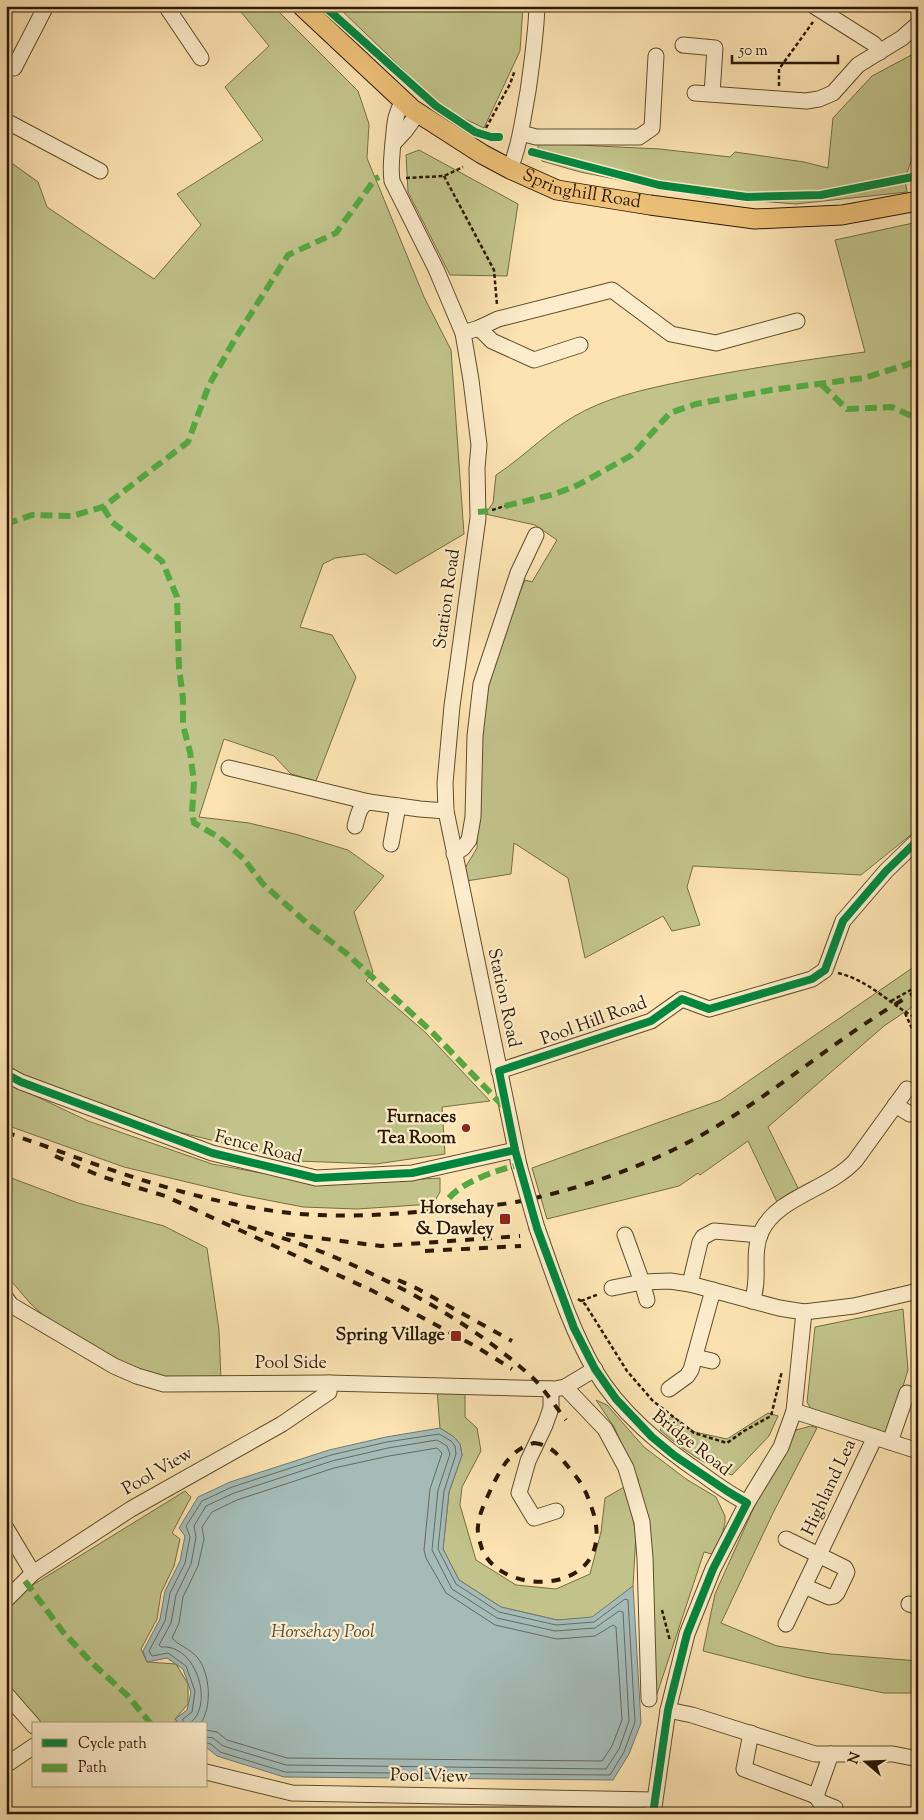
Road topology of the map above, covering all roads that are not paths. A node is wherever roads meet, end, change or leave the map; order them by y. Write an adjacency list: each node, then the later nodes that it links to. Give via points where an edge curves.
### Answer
1 (46, 6): 11 (street)
2 (166, 6): 10 (street)
3 (302, 6): 14 (main road, Springhill Road)
4 (538, 6): 17 (street)
5 (817, 9): 8 (street, via 874,44)
6 (918, 24): 8 (street)
7 (683, 45): 13 (street, via 715,48)
8 (880, 52): 13 (street, via 858,65 833,93 819,99 806,101)
9 (656, 56): 17 (street, via 652,128 639,137 536,137)
10 (201, 58)
11 (14, 68)
12 (695, 92): 13 (street)
13 (712, 94)
14 (404, 101): 15 (main road, Springhill Road); 18 (street, Station Road, via 395,118)
15 (418, 113): 18 (street); 19 (main road, Springhill Road)
16 (6, 121): 20 (street)
17 (521, 133): 19 (street)
18 (393, 144): 24 (street, Station Road, via 392,181 436,269)
19 (510, 170): 21 (main road, Springhill Road, via 557,190 755,219 842,215)
20 (100, 171)
21 (918, 201)
22 (797, 321): 23 (street, via 716,343 671,334 612,290 498,319)
23 (479, 328): 24 (street); 25 (street, via 492,341 534,360)
24 (463, 333): 30 (street, Station Road, via 479,445 478,512 452,706)
25 (580, 345)
26 (536, 534): 34 (street, via 518,573 481,684 475,736 473,817 469,840)
27 (229, 768): 28 (street)
28 (369, 802): 29 (street); 31 (street, via 359,811)
29 (398, 806): 30 (street); 33 (street)
30 (446, 811): 34 (street, Station Road)
31 (355, 826)
32 (918, 840): 35 (street, Pool Hill Road, via 843,920 825,970 812,979 709,1009 682,999 651,1020)
33 (391, 844)
34 (454, 854): 35 (street, Station Road)
35 (499, 1071): 40 (street, Bridge Road)
36 (6, 1074): 40 (street, Fence Road, via 212,1153 316,1178 412,1173)
37 (907, 1088): 38 (street)
38 (895, 1105): 39 (street); 42 (street, via 845,1172 785,1205 772,1216)
39 (910, 1114)
40 (515, 1150): 54 (street, Bridge Road, bridge, via 537,1228 574,1328)
41 (625, 1235): 43 (street)
42 (760, 1235): 44 (street, via 708,1233 700,1242); 50 (street)
43 (642, 1282): 44 (street); 45 (street); 49 (street)
44 (690, 1284): 46 (street)
45 (612, 1288)
46 (713, 1290): 50 (street); 53 (street)
47 (918, 1291): 51 (street, via 854,1306)
48 (6, 1298): 55 (street, Pool Side, via 10,1305 114,1366 164,1384)
49 (647, 1300)
50 (752, 1301): 51 (street)
51 (804, 1312): 59 (street)
52 (712, 1361): 53 (street)
53 (693, 1364): 57 (street, via 686,1376)
54 (594, 1369): 56 (street); 62 (street, Bridge Road, via 616,1399 652,1437)
55 (329, 1383): 56 (street, Pool Side); 67 (street, Pool View, via 329,1392 282,1424 131,1509)
56 (558, 1388): 63 (street, via 528,1461 519,1493 534,1518); 72 (street, via 605,1429 626,1468 639,1512 645,1558)
57 (669, 1389)
58 (907, 1393): 60 (street, Highland Lea)
59 (794, 1410): 60 (street); 62 (street, via 781,1447)
60 (882, 1440): 61 (street); 66 (street, Highland Lea)
61 (918, 1451)
62 (747, 1503): 73 (street, via 713,1569 686,1634)
63 (556, 1511)
64 (6, 1528): 67 (street)
65 (786, 1539): 66 (street)
66 (819, 1554): 68 (street, Highland Lea); 68 (street, Highland Lea, via 847,1572 834,1596)
67 (32, 1573): 69 (street, Pool View)
68 (804, 1586): 70 (street, Highland Lea)
69 (6, 1600)
70 (786, 1624)
71 (6, 1694): 74 (street)
72 (649, 1699)
73 (668, 1710): 75 (street, via 692,1714); 82 (street)
74 (32, 1724)
75 (751, 1733): 77 (street, via 814,1754); 81 (street, via 744,1769)
76 (32, 1747): 79 (street)
77 (831, 1754): 78 (street, via 893,1754); 81 (street)
78 (918, 1759)
79 (6, 1765)
80 (208, 1772): 82 (street, Pool View, via 292,1793)
81 (816, 1796): 83 (street, via 820,1802 835,1808)
82 (653, 1807)
83 (834, 1814)

